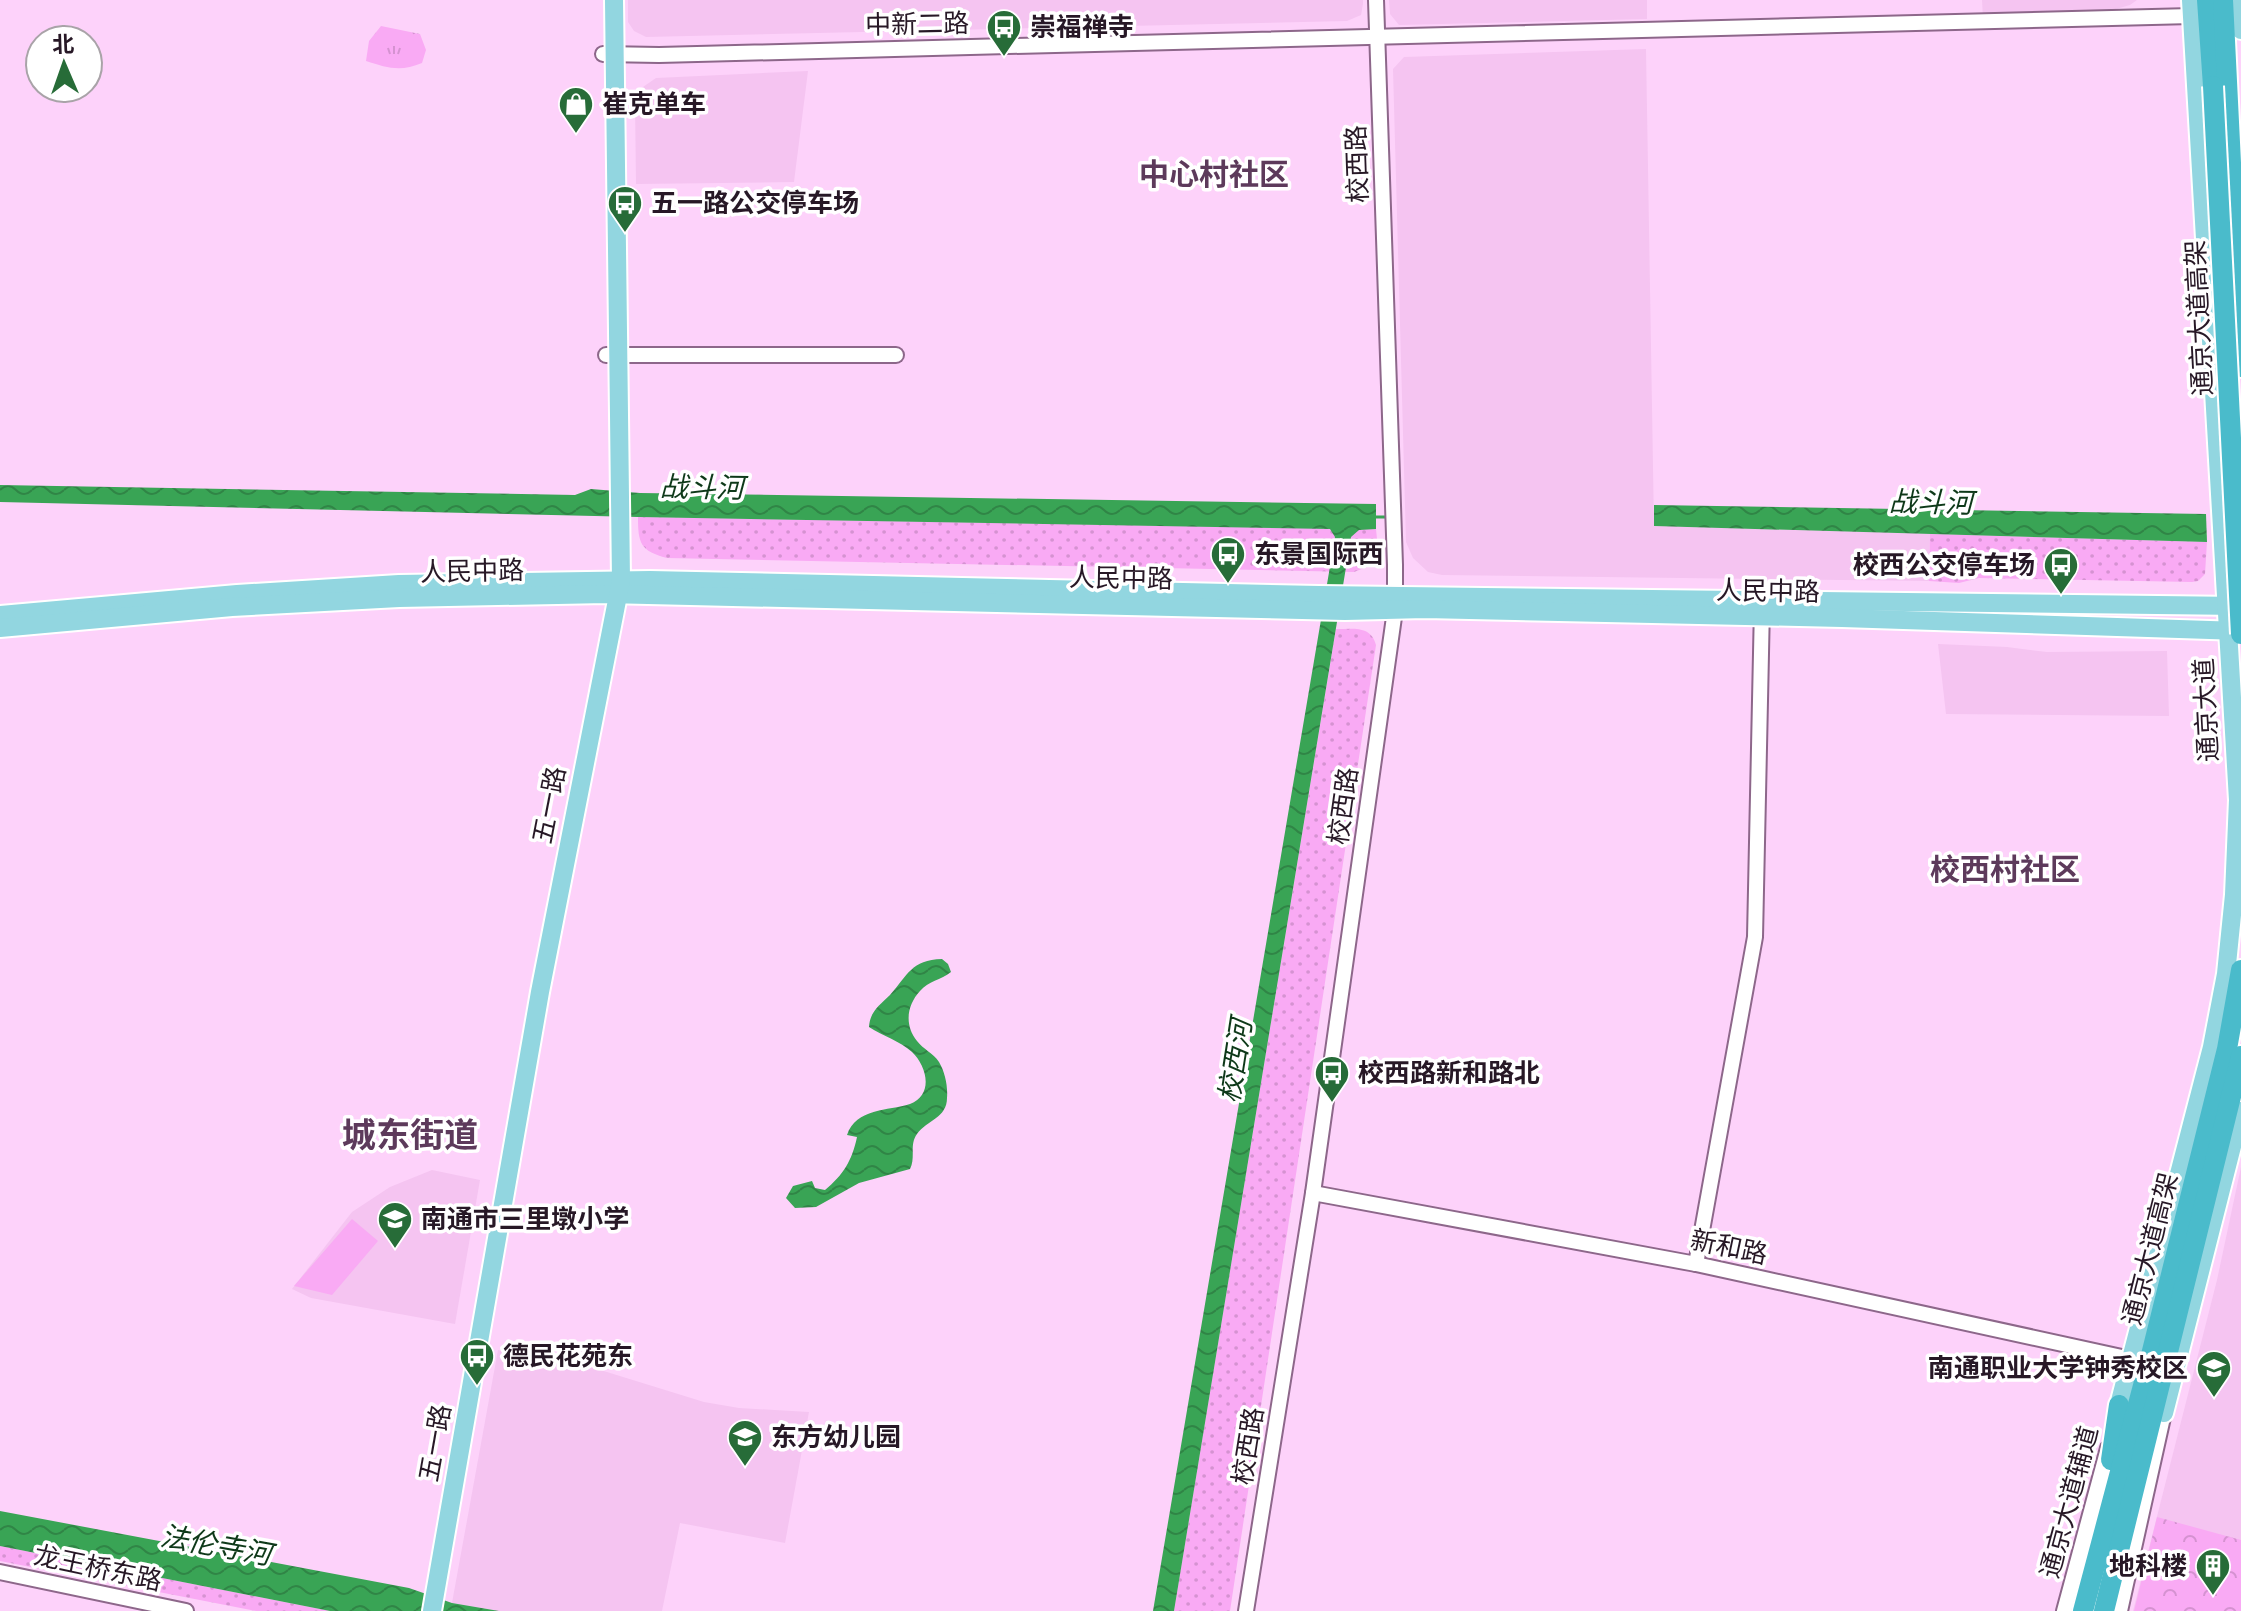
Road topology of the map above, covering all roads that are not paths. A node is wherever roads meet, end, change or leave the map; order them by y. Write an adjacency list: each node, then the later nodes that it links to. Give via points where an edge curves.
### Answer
1 (602, 0): 10 (main road, 五一路)
2 (614, 0): 10 (main road, 五一路)
3 (1376, 0): 9 (street, 校西路)
4 (2207, 0): 11 (highway, 通京大道高架)
5 (2223, 0): 11 (highway, 通京大道高架)
6 (2239, 0): 8 (main road)
7 (2192, 8): 9 (street, 中新二路); 18 (main road, 通京大道)
8 (2241, 30)
9 (1376, 36): 10 (street, 中新二路); 17 (street, 校西路)
10 (609, 54): 12 (main road, 五一路); 15 (main road, 五一路)
11 (2220, 86): 14 (highway, 通京大道高架); 22 (highway, 通京大道高架, bridge)
12 (606, 355): 13 (street); 15 (main road, 五一路)
13 (896, 355)
14 (2241, 367)
15 (615, 489): 16 (main road, 五一路)
16 (613, 587): 17 (main road, 人民中路); 20 (main road, 人民中路, via 399,584); 21 (main road, 人民中路, via 232,607); 36 (main road, 五一路)
17 (1395, 602): 19 (main road, 人民中路); 27 (street, 校西路)
18 (2234, 606): 19 (main road, 人民中路); 22 (main road, 通京大道)
19 (1762, 610): 22 (main road, 人民中路); 29 (street, via 1755,937)
20 (0, 615)
21 (0, 628)
22 (2236, 632): 23 (main road, 通京大道)
23 (2238, 722): 30 (main road, 通京大道, via 2235,879 2226,974)
24 (2241, 970): 28 (highway, 通京大道高架)
25 (2241, 1056): 28 (highway, 通京大道高架)
26 (2241, 1111): 32 (main road)
27 (1313, 1193): 29 (street, 新和路); 40 (street, 校西路)
28 (2181, 1263): 33 (highway, 通京大道高架); 34 (highway, 通京大道高架)
29 (1696, 1264): 30 (street, 新和路)
30 (2131, 1359): 31 (main road, 通京大道)
31 (2119, 1405): 33 (highway); 41 (street, 通京大道辅道)
32 (2164, 1413): 34 (highway); 44 (street)
33 (2101, 1540): 42 (highway)
34 (2122, 1540): 43 (highway)
35 (0, 1572): 37 (street, 龙王桥东路)
36 (430, 1599): 39 (main road, 五一路)
37 (144, 1606): 38 (street, 龙王桥东路)
38 (186, 1611)
39 (421, 1611)
40 (1246, 1611)
41 (2064, 1611)
42 (2083, 1611)
43 (2104, 1611)
44 (2120, 1611)

